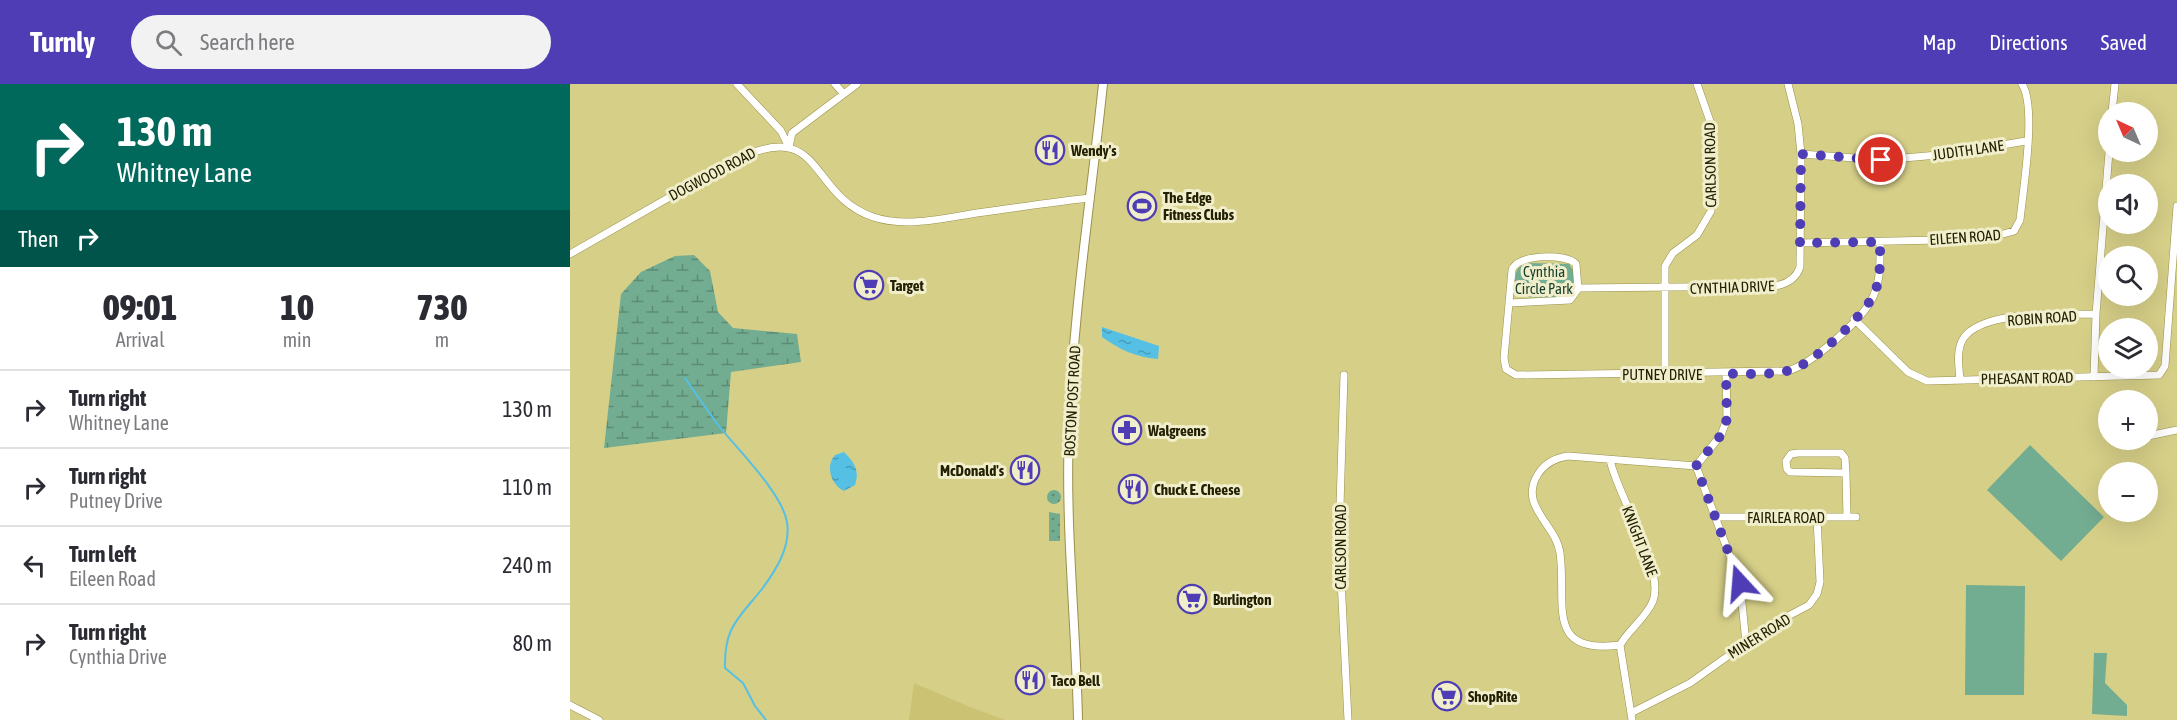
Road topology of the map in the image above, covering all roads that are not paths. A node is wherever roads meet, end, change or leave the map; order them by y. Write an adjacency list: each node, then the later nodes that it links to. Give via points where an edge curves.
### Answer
1 (737, 84): 12 (street, via 780,131)
2 (835, 84): 9 (street)
3 (857, 84): 9 (street)
4 (1103, 84): 15 (main road, BOSTON POST ROAD)
5 (1697, 84): 21 (street, CARLSON ROAD, via 1711,124 1711,211 1697,235 1667,261)
6 (1788, 84): 13 (street, CYNTHIA DRIVE)
7 (2022, 84): 11 (street, EILEEN ROAD, via 2029,107)
8 (2115, 84): 10 (street)
9 (843, 93): 12 (street, via 792,133)
10 (2113, 102)
11 (2026, 141): 13 (street, JUDITH LANE, via 1881,160); 17 (street, EILEEN ROAD, via 2020,220 2012,233 1986,239)
12 (789, 147): 15 (street, via 807,158 851,206 884,220 927,220); 19 (street, DOGWOOD ROAD, via 752,151)
13 (1801, 154): 18 (street, CYNTHIA DRIVE)
14 (2108, 162): 23 (street)
15 (1090, 198): 44 (main road, BOSTON POST ROAD, via 1068,432)
16 (2177, 206): 28 (street, PHEASANT ROAD, via 2164,369 2152,377)
17 (1880, 242): 18 (street, EILEEN ROAD); 24 (street, PUTNEY DRIVE, via 1876,288 1871,301)
18 (1800, 243): 21 (street, CYNTHIA DRIVE, via 1798,272 1784,284)
19 (570, 254)
20 (1579, 288): 21 (street, CYNTHIA DRIVE); 22 (street, via 1566,302); 22 (street, via 1578,268 1571,259 1523,259 1513,267)
21 (1664, 289): 25 (street, CARLSON ROAD)
22 (1509, 303): 25 (street, PUTNEY DRIVE, via 1504,358 1506,369 1512,374)
23 (2096, 314): 28 (street); 29 (street, ROBIN ROAD, via 2029,315 1978,326 1964,338 1959,350)
24 (1854, 320): 26 (street, PUTNEY DRIVE, via 1818,355 1798,368); 29 (street, PHEASANT ROAD, via 1912,376 1927,381)
25 (1665, 373): 26 (street, PUTNEY DRIVE)
26 (1726, 374): 33 (street, via 1727,419 1721,435)
27 (1344, 375): 45 (street, CARLSON ROAD, via 1339,538)
28 (2094, 377): 29 (street, PHEASANT ROAD)
29 (1960, 380)
30 (2177, 430): 31 (street)
31 (2158, 434)
32 (1610, 460): 33 (street); 40 (street, KNIGHT LANE, via 1657,586 1650,608); 40 (street, via 1568,456 1550,462 1535,478 1532,497 1559,550 1561,614 1566,629 1588,646)
33 (1696, 466): 35 (street)
34 (1846, 473): 34 (street, via 1795,473 1787,470 1786,460 1798,453 1841,453); 37 (street)
35 (1716, 517): 36 (street, FAIRLEA ROAD); 39 (street, via 1740,583)
36 (1817, 517): 37 (street, FAIRLEA ROAD); 39 (street, MINER ROAD, via 1817,594 1799,612)
37 (1847, 517): 38 (street, FAIRLEA ROAD)
38 (1856, 517)
39 (1746, 643): 42 (street, MINER ROAD, via 1690,683)
40 (1620, 645): 42 (street)
41 (570, 705): 43 (street)
42 (1632, 716)
43 (599, 720)
44 (1077, 720)
45 (1348, 720)

